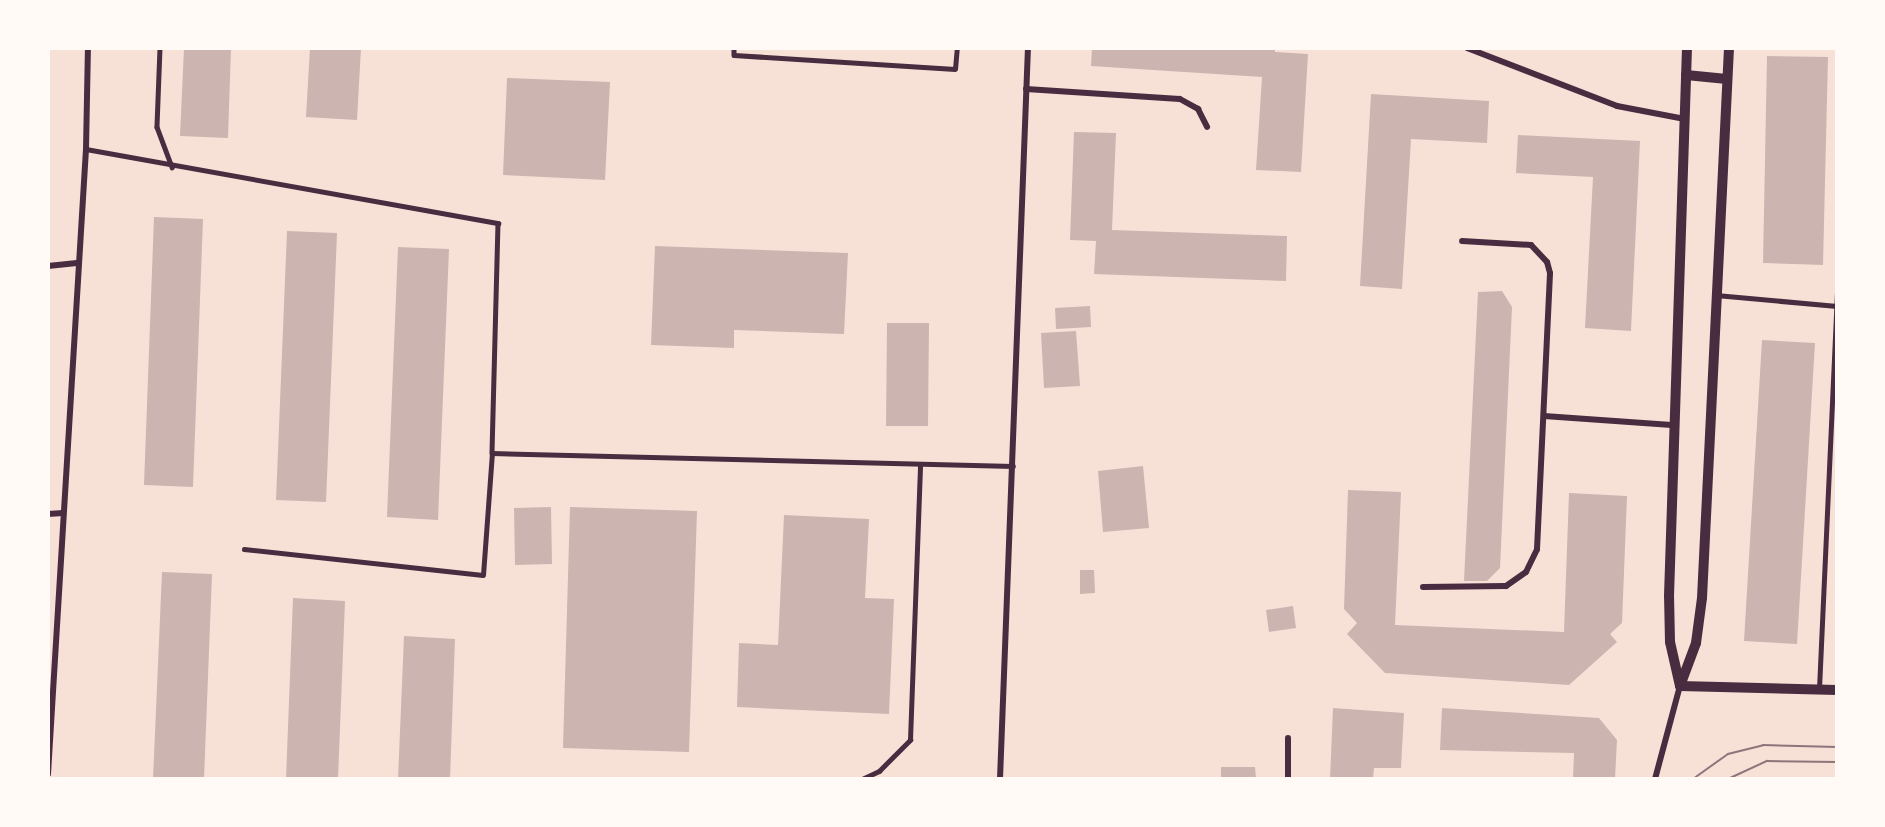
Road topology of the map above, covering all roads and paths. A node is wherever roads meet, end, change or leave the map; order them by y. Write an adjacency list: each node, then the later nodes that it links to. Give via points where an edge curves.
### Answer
1 (88, 48): 14 (street)
2 (160, 48): 15 (lane, via 157,127)
3 (734, 48): 4 (lane, via 734,55 956,69)
4 (957, 48)
5 (1028, 48): 11 (street)
6 (1467, 48): 12 (street, via 1617,106)
7 (1687, 48): 9 (street)
8 (1729, 48): 10 (street)
9 (1686, 75): 10 (street); 12 (street)
10 (1727, 79): 20 (street)
11 (1026, 88): 13 (street, via 1180,99 1198,109); 26 (street)
12 (1685, 119): 23 (street)
13 (1207, 127)
14 (86, 149): 15 (lane); 17 (street)
15 (172, 166): 24 (lane, via 498,223)
16 (1462, 241): 22 (street, via 1520,242 1531,245 1547,262 1550,285)
17 (77, 263): 18 (street); 27 (street)
18 (48, 266)
19 (1837, 288): 21 (lane)
20 (1716, 295): 21 (lane); 31 (street, via 1700,621)
21 (1836, 306): 32 (lane)
22 (1544, 416): 23 (street); 30 (street, via 1537,549 1526,572 1506,586 1494,588)
23 (1672, 425): 31 (street, via 1669,619)
24 (492, 453): 25 (lane); 29 (lane, via 483,575)
25 (920, 465): 26 (lane); 37 (lane, via 910,740 879,771)
26 (1013, 466): 38 (street)
27 (63, 513): 28 (street); 35 (street)
28 (48, 514)
29 (244, 549)
30 (1423, 587)
31 (1680, 686): 32 (street); 40 (street)
32 (1819, 689): 33 (street)
33 (1837, 690)
34 (1288, 738): 39 (street)
35 (48, 750): 36 (street)
36 (48, 774)
37 (862, 779)
38 (1000, 779)
39 (1288, 779)
40 (1655, 779)

